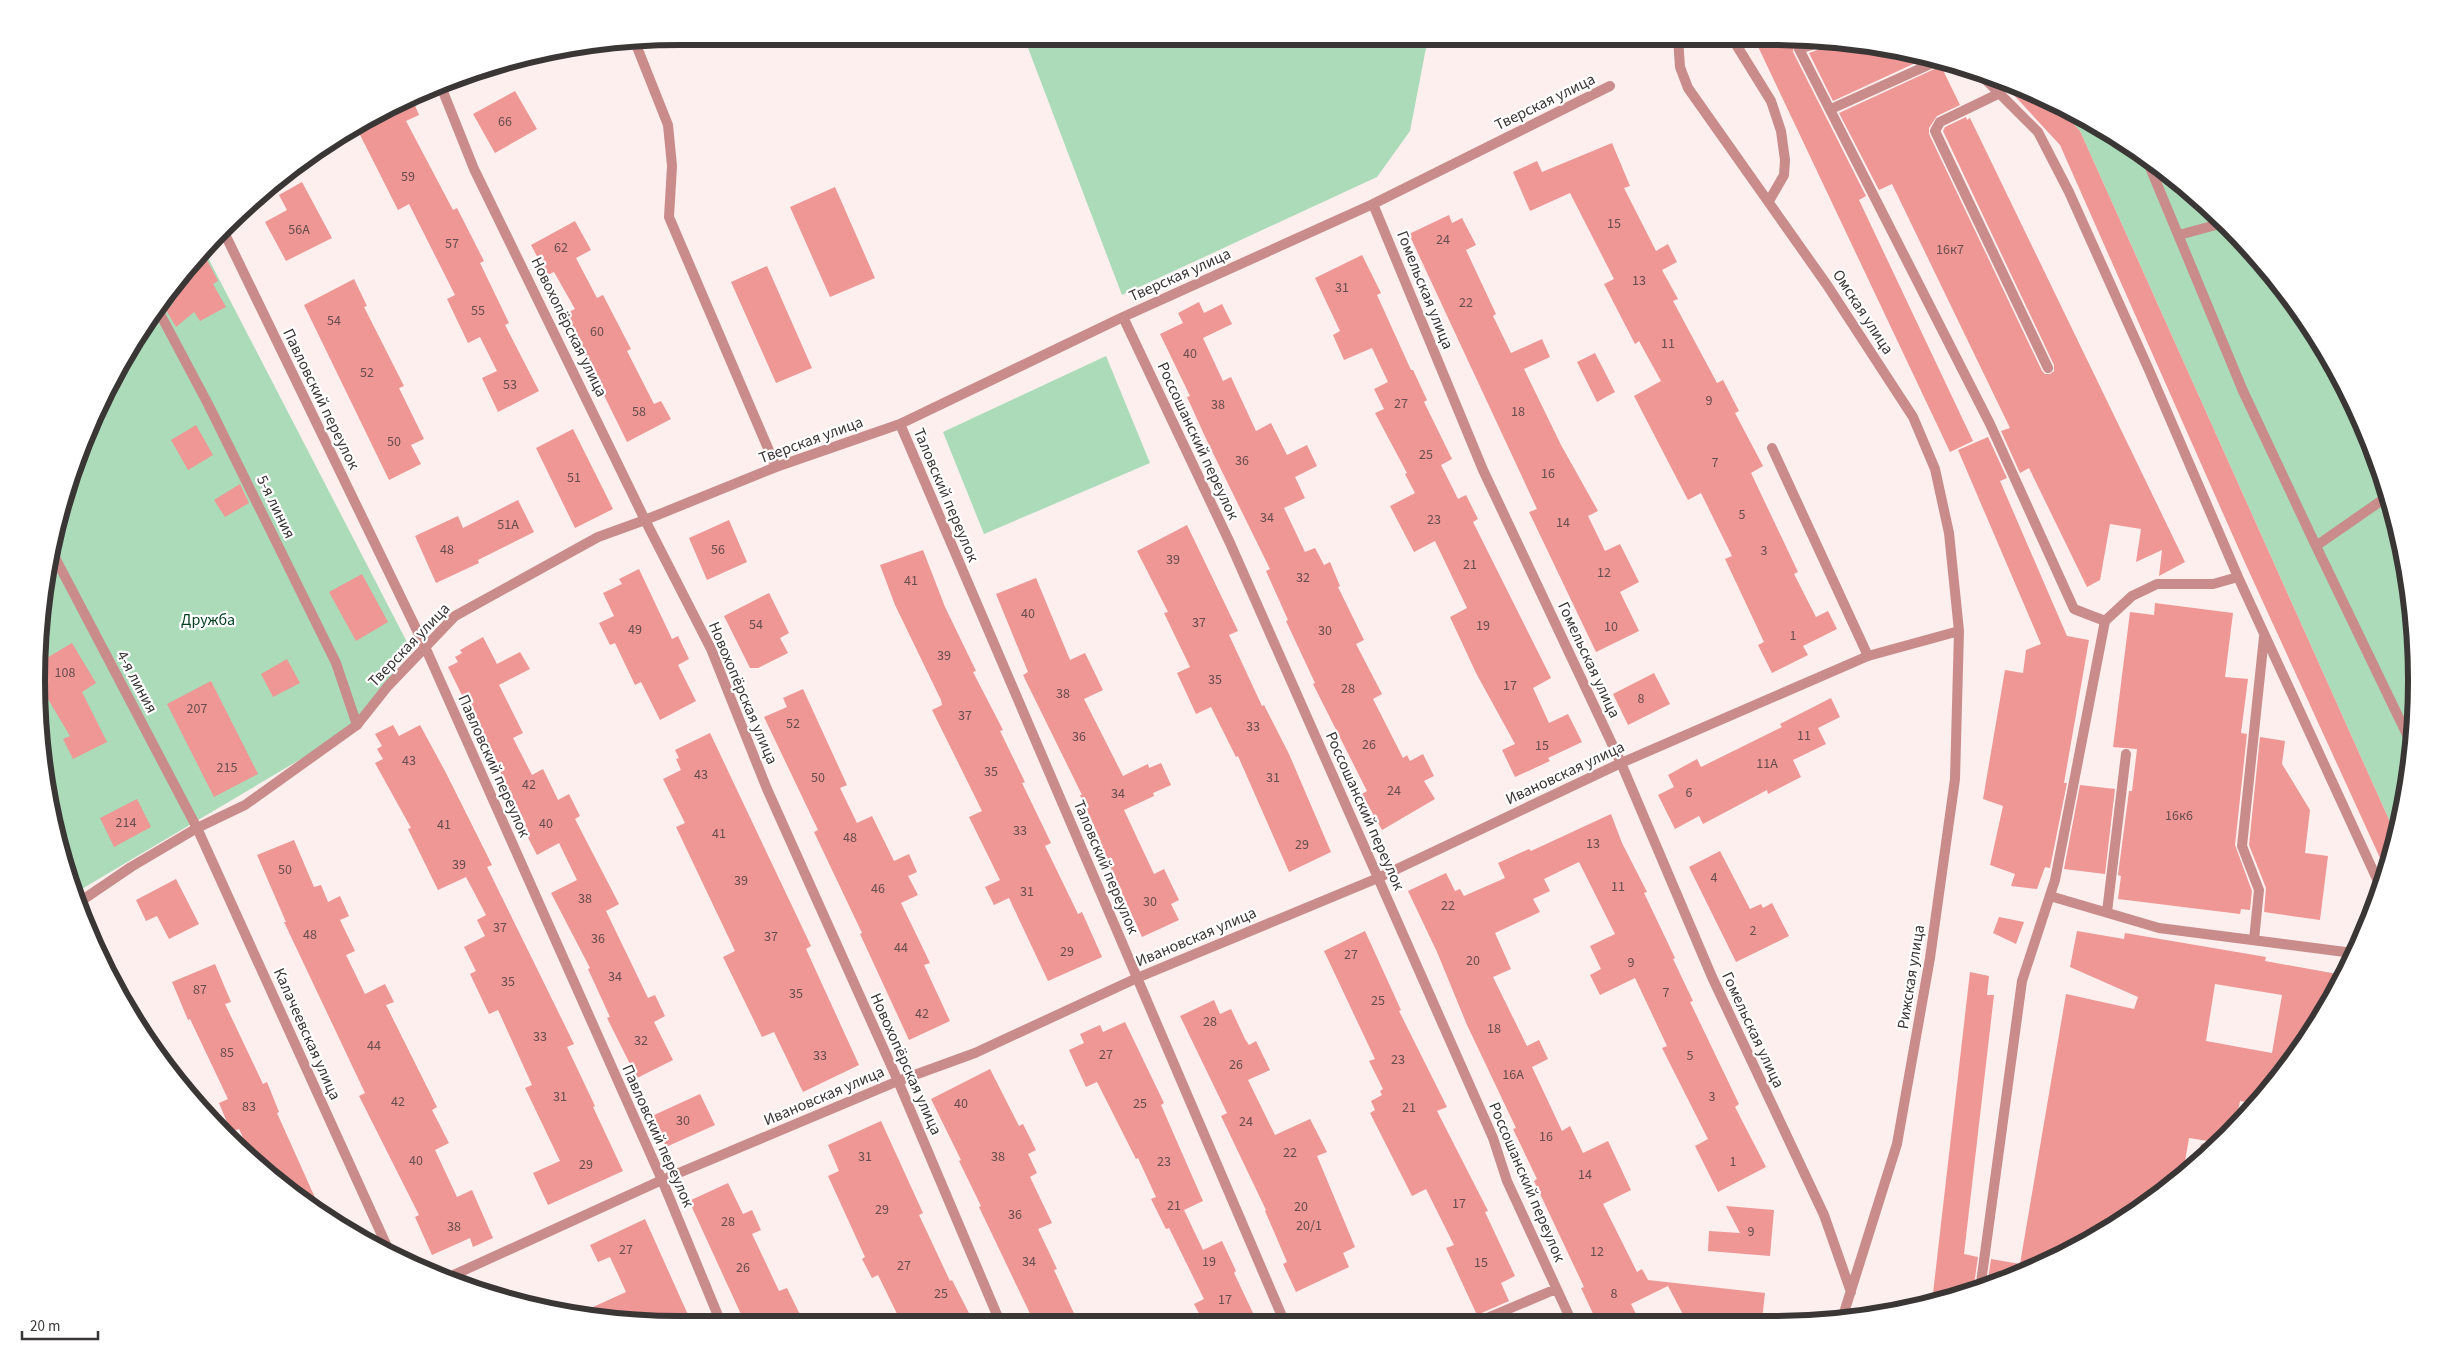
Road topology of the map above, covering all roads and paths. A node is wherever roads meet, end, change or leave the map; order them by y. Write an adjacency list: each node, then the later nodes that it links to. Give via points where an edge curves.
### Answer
1 (1678, 45): 12 (street, Омская улица, via 1680,67 1688,88)
2 (1736, 45): 12 (street, via 1771,101 1781,131 1784,175)
3 (637, 46): 22 (street, via 668,125 672,166 669,217)
4 (1808, 46): 10 (street, via 1799,49)
5 (1929, 65): 10 (street)
6 (1990, 84): 9 (street)
7 (1610, 86): 13 (street, Тверская улица)
8 (443, 91): 24 (street, Новохопёрская улица, via 474,169)
9 (2000, 93): 19 (street, via 1940,122 1935,132); 27 (street, via 2038,132 2068,192)
10 (1832, 110): 28 (street, via 1990,424 2074,609)
11 (2151, 171): 15 (street)
12 (1769, 201): 29 (street, Омская улица, via 1914,417 1934,469 1949,533)
13 (1373, 204): 18 (street, Тверская улица); 36 (street, Гомельская улица, via 1483,470)
14 (2216, 225): 15 (street)
15 (2179, 235): 25 (street, via 2243,391)
16 (226, 236): 31 (street, Павловский переулок)
17 (161, 315): 33 (street, 5-я линия, via 336,663)
18 (1123, 318): 20 (street, Тверская улица); 38 (street, Россошанский переулок, via 1230,543)
19 (2048, 368)
20 (900, 424): 22 (street, Тверская улица); 45 (street, Таловский переулок)
21 (1772, 448): 32 (street)
22 (776, 467): 24 (street, Тверская улица)
23 (2381, 501): 25 (street)
24 (645, 520): 31 (street, Тверская улица, via 598,536 455,616); 46 (street, Новохопёрская улица, via 711,649 767,789)
25 (2316, 546): 34 (street)
26 (56, 560): 37 (street, 4-я линия)
27 (2238, 577): 28 (street, via 2213,584 2157,584 2132,596); 30 (street)
28 (2105, 621): 40 (street)
29 (1959, 631): 32 (street, Ивановская улица); 52 (street, Рижская улица, via 1955,779 1930,958 1897,1144)
30 (2264, 636): 39 (street); 43 (street, via 2242,846 2259,890)
31 (426, 648): 33 (street, Тверская улица, via 388,686); 47 (street, Павловский переулок)
32 (1868, 656): 36 (street, Ивановская улица)
33 (357, 725): 37 (street, Тверская улица, via 245,805)
34 (2406, 733)
35 (2126, 754): 42 (street)
36 (1621, 762): 38 (street, Ивановская улица); 52 (street, Гомельская улица, via 1712,977 1824,1215)
37 (197, 828): 41 (street, Тверская улица); 48 (street, Калачеевская улица)
38 (1378, 878): 45 (street, Ивановская улица); 51 (street, Россошанский переулок)
39 (2376, 878)
40 (2050, 896): 42 (street); 50 (street, via 2022,981)
41 (84, 899)
42 (2107, 912): 43 (street, via 2159,928)
43 (2254, 940): 44 (street)
44 (2347, 952)
45 (1138, 978): 46 (street, Ивановская улица, via 975,1052); 56 (street, Таловский переулок)
46 (898, 1081): 47 (street, Ивановская улица); 55 (street, Новохопёрская улица)
47 (662, 1180): 49 (street, Ивановская улица); 54 (street, Павловский переулок)
48 (385, 1243)
49 (455, 1274)
50 (1981, 1280)
51 (1556, 1289): 57 (street); 58 (street, Россошанский переулок)
52 (1851, 1292): 53 (street, Рижская улица)
53 (1844, 1312)
54 (718, 1316)
55 (997, 1316)
56 (1282, 1316)
57 (1490, 1316)
58 (1569, 1316)

